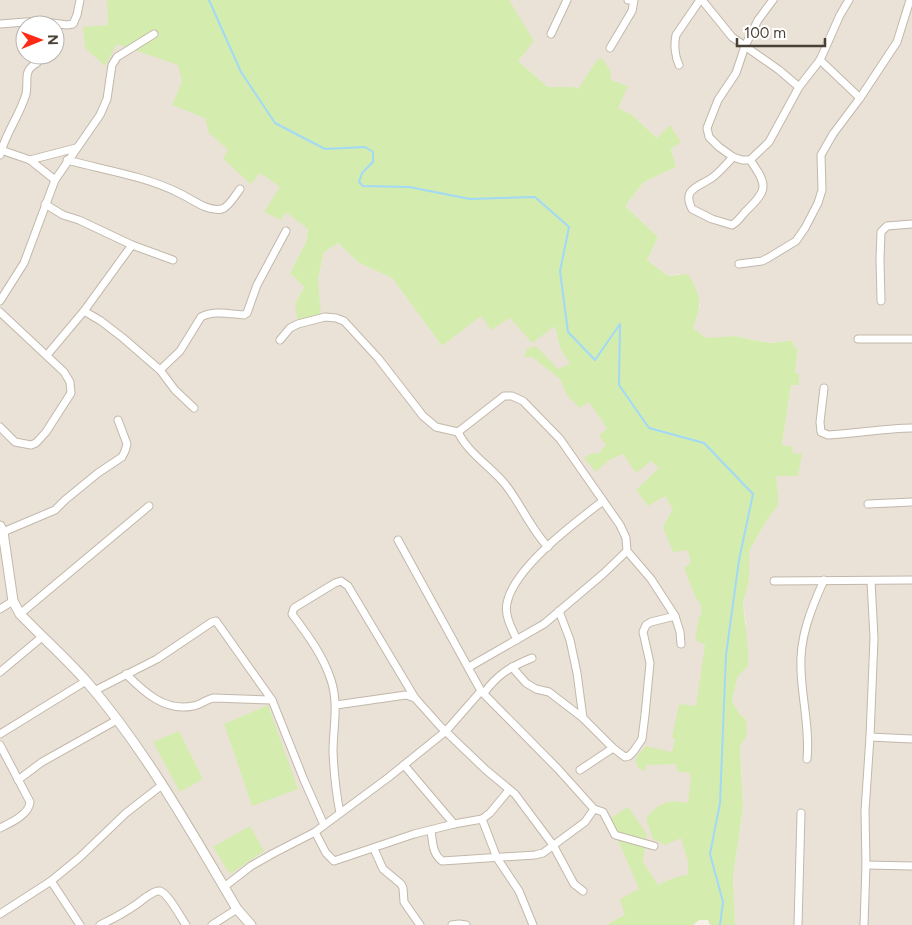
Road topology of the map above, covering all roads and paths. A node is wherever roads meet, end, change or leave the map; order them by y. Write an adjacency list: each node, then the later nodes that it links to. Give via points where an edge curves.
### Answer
1 (80, 0): 10 (street, via 73,24)
2 (567, 0): 12 (street)
3 (634, 0): 14 (street, via 632,11)
4 (701, 0): 13 (street, via 732,37); 17 (street, via 676,34 674,41)
5 (773, 0): 13 (street)
6 (848, 0): 15 (street)
7 (910, 0): 19 (street, via 896,42)
8 (15, 23): 9 (street)
9 (0, 24)
10 (65, 25)
11 (154, 34): 20 (street, via 117,56 112,65 107,100)
12 (551, 34)
13 (745, 46): 18 (street); 22 (street, via 736,73 718,100 707,128 709,137)
14 (610, 48)
15 (820, 60): 18 (street); 19 (street)
16 (33, 65): 21 (street, via 27,72 26,92)
17 (679, 65)
18 (799, 86): 25 (street, via 768,142)
19 (860, 98): 33 (street, via 822,155 822,190 796,241 762,261)
20 (76, 148): 23 (street); 24 (street)
21 (1, 153): 23 (street)
22 (733, 157): 25 (street); 25 (street, via 713,177 690,191 688,197 692,209 732,225 755,204 763,189 761,175)
23 (30, 160): 26 (street)
24 (67, 160): 26 (street); 27 (street, via 154,183 199,204 220,209 225,208)
25 (750, 160)
26 (55, 180): 28 (street)
27 (240, 189)
28 (45, 204): 31 (street); 34 (street, via 24,263)
29 (912, 224): 35 (street, via 887,226 881,232)
30 (286, 231): 42 (street, via 257,285 247,313 206,314 180,351)
31 (132, 245): 32 (street); 36 (street)
32 (173, 260)
33 (739, 264)
34 (0, 301)
35 (881, 301)
36 (84, 311): 41 (street); 42 (street, via 116,332)
37 (0, 312): 41 (street)
38 (858, 339): 39 (street)
39 (912, 339)
40 (280, 340): 48 (street, via 298,324 325,318 344,321 423,416 436,427)
41 (47, 356): 46 (street, via 70,382 71,393 64,405 46,432 31,445 15,442)
42 (160, 370): 44 (street)
43 (824, 388): 47 (street, via 821,432 828,435)
44 (194, 408)
45 (118, 420): 53 (street, via 126,444 122,458 98,473 55,510)
46 (0, 427)
47 (912, 428)
48 (458, 432): 49 (street, via 504,396 523,401 560,439); 55 (street, via 465,444 515,497)
49 (602, 501): 55 (street); 56 (street, via 620,525)
50 (912, 502): 51 (street)
51 (868, 504)
52 (148, 506): 64 (street)
53 (1, 529): 61 (street)
54 (398, 540): 70 (street)
55 (548, 547): 67 (street, via 521,574 506,604)
56 (628, 551): 63 (street); 65 (street)
57 (824, 580): 59 (street); 60 (street); 88 (street, via 803,636 801,668)
58 (912, 580): 60 (street)
59 (774, 581)
60 (871, 581): 84 (street, via 874,638)
61 (13, 601): 62 (street); 64 (street)
62 (0, 609)
63 (559, 611): 67 (street); 80 (street, via 570,640)
64 (20, 614): 66 (street)
65 (675, 616): 68 (street); 87 (street, via 651,622 642,632 650,663 642,738 629,756 624,757)
66 (42, 637): 72 (street); 74 (street)
67 (517, 640): 70 (street)
68 (681, 644)
69 (532, 658): 71 (street)
70 (469, 667): 76 (street)
71 (512, 667): 76 (street, via 493,680); 80 (street, via 526,683 549,692)
72 (0, 672)
73 (126, 674): 75 (street); 78 (street, via 145,692 170,706 192,707 214,698); 78 (street, via 216,621)
74 (86, 681): 75 (street); 83 (street)
75 (94, 690): 81 (street)
76 (483, 692): 82 (street); 94 (street)
77 (416, 698): 79 (street, via 406,695); 79 (street, via 348,586 341,581 301,603 292,614 319,655 331,680); 82 (street)
78 (272, 700): 99 (street)
79 (336, 704): 95 (street, via 333,750)
80 (583, 718): 87 (street)
81 (117, 720): 91 (street, via 42,762); 92 (street)
82 (446, 730): 89 (street); 93 (street)
83 (0, 734)
84 (870, 737): 85 (street); 107 (street, via 865,811)
85 (912, 739)
86 (0, 745): 91 (street)
87 (613, 748): 90 (street)
88 (807, 759)
89 (404, 765): 95 (street); 98 (street)
90 (580, 770)
91 (18, 780): 100 (street, via 30,806)
92 (162, 785): 109 (street, via 126,812); 110 (street)
93 (509, 790): 97 (street); 103 (street)
94 (594, 810): 103 (street, via 585,822); 104 (street, via 603,812 615,835)
95 (340, 813): 99 (street)
96 (801, 813): 123 (street)
97 (482, 819): 98 (street); 106 (street)
98 (454, 824): 101 (street)
99 (324, 825): 102 (street)
100 (0, 828)
101 (431, 831): 105 (street); 106 (street, via 433,850 442,862)
102 (315, 832): 105 (street, via 334,861); 110 (street, via 251,866)
103 (553, 846): 106 (street, via 535,856); 111 (street, via 574,884)
104 (654, 846)
105 (374, 849): 119 (street, via 383,869 401,884 404,902)
106 (498, 858): 122 (street, via 519,891)
107 (866, 865): 108 (street); 124 (street)
108 (912, 866)
109 (51, 881): 113 (street); 114 (street)
110 (224, 887): 112 (street)
111 (583, 891)
112 (237, 909): 117 (street); 118 (street)
113 (0, 914)
114 (80, 925)
115 (100, 925): 116 (street, via 132,910 156,891 166,894)
116 (186, 925)
117 (212, 925)
118 (250, 925)
119 (420, 925)
120 (452, 925): 121 (street)
121 (466, 925)
122 (533, 925)
123 (798, 925)
124 (864, 925)

